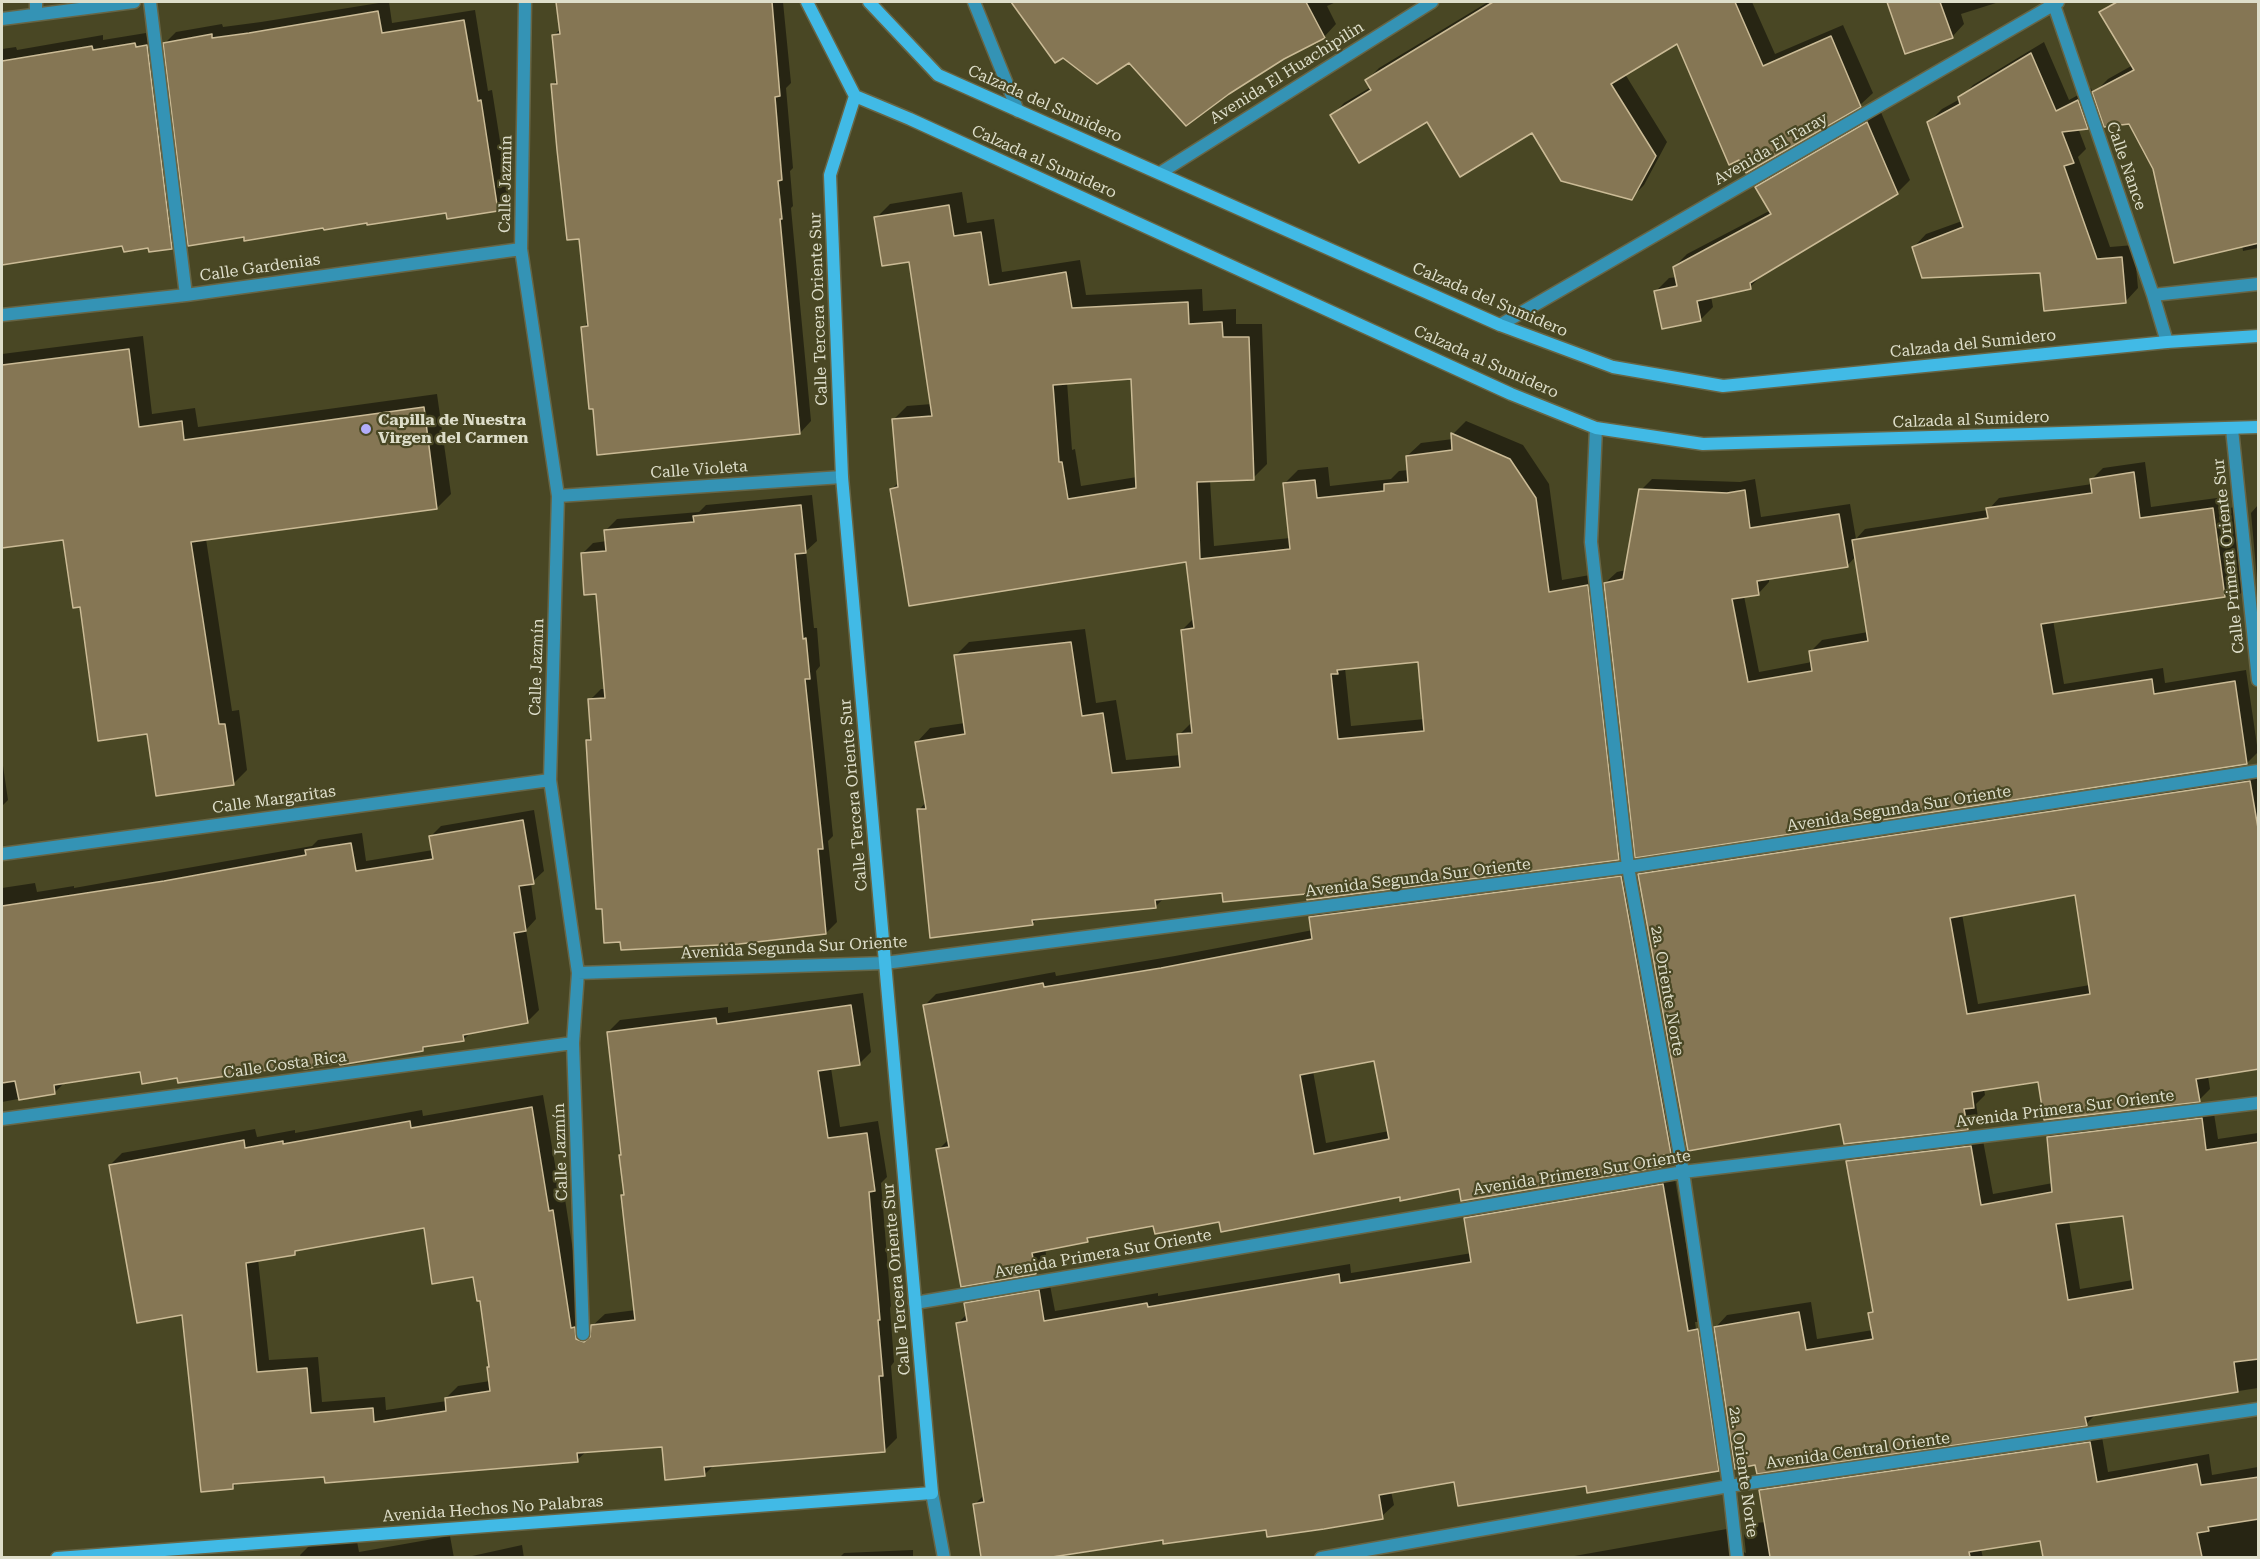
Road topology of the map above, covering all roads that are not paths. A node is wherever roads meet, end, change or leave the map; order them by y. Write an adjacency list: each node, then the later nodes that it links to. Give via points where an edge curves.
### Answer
1 (134, 2): 9 (street)
2 (150, 2): 16 (street)
3 (525, 2): 14 (street, Calle Jazmín)
4 (807, 2): 11 (main road)
5 (869, 2): 12 (main road, Calzada del Sumidero, via 938,75)
6 (974, 2): 12 (street)
7 (1432, 2): 13 (street, Avenida El Huachipilin)
8 (2055, 2): 17 (street, Calle Nance); 19 (street, Avenida El Taray)
9 (36, 8): 10 (street)
10 (2, 19)
11 (855, 96): 23 (main road, Calzada al Sumidero, via 1511,394); 25 (main road, Calle Tercera Oriente Sur, via 830,175)
12 (1018, 111): 13 (main road, Calzada del Sumidero)
13 (1160, 173): 19 (main road, Calzada del Sumidero)
14 (521, 249): 16 (street, Calle Gardenias); 26 (street, Calle Jazmín)
15 (2259, 284): 17 (street)
16 (186, 295): 18 (street, Calle Gardenias)
17 (2153, 295): 21 (street, Calle Nance)
18 (2, 315)
19 (1500, 325): 21 (main road, Calzada del Sumidero, via 1613,367 1723,386)
20 (2259, 336): 21 (main road, Calzada del Sumidero)
21 (2167, 342)
22 (2259, 427): 24 (main road, Calzada al Sumidero)
23 (1596, 428): 24 (main road, Calzada al Sumidero, via 1703,444); 31 (street, 2a. Oriente Norte, via 1591,542)
24 (2232, 429): 27 (street, Calle Primera Oriente Sur)
25 (842, 477): 26 (street, Calle Violeta); 32 (main road, Calle Tercera Oriente Sur)
26 (558, 496): 29 (street, Calle Jazmín)
27 (2259, 680)
28 (2259, 771): 31 (street, Avenida Segunda Sur Oriente)
29 (550, 780): 30 (street, Calle Margaritas); 33 (street, Calle Jazmín)
30 (2, 854)
31 (1628, 867): 32 (street, Avenida Segunda Sur Oriente); 37 (street, 2a. Oriente Norte)
32 (885, 963): 33 (street, Avenida Segunda Sur Oriente); 38 (main road, Calle Tercera Oriente Sur)
33 (578, 973): 34 (street, Calle Jazmín)
34 (573, 1043): 36 (street, Calle Costa Rica); 39 (street, Calle Jazmín)
35 (2259, 1103): 37 (street, Avenida Primera Sur Oriente)
36 (2, 1119)
37 (1683, 1172): 38 (street, Avenida Primera Sur Oriente); 41 (street, 2a. Oriente Norte)
38 (915, 1303): 42 (main road, Calle Tercera Oriente Sur)
39 (584, 1334)
40 (2259, 1409): 41 (street, Avenida Central Oriente)
41 (1729, 1486): 46 (street, Avenida Central Oriente); 47 (street, 2a. Oriente Norte)
42 (932, 1493): 43 (main road, Avenida Hechos No Palabras); 45 (street)
43 (193, 1552): 44 (main road, Avenida Hechos No Palabras)
44 (57, 1557)
45 (944, 1557)
46 (1321, 1557)
47 (1737, 1557)

